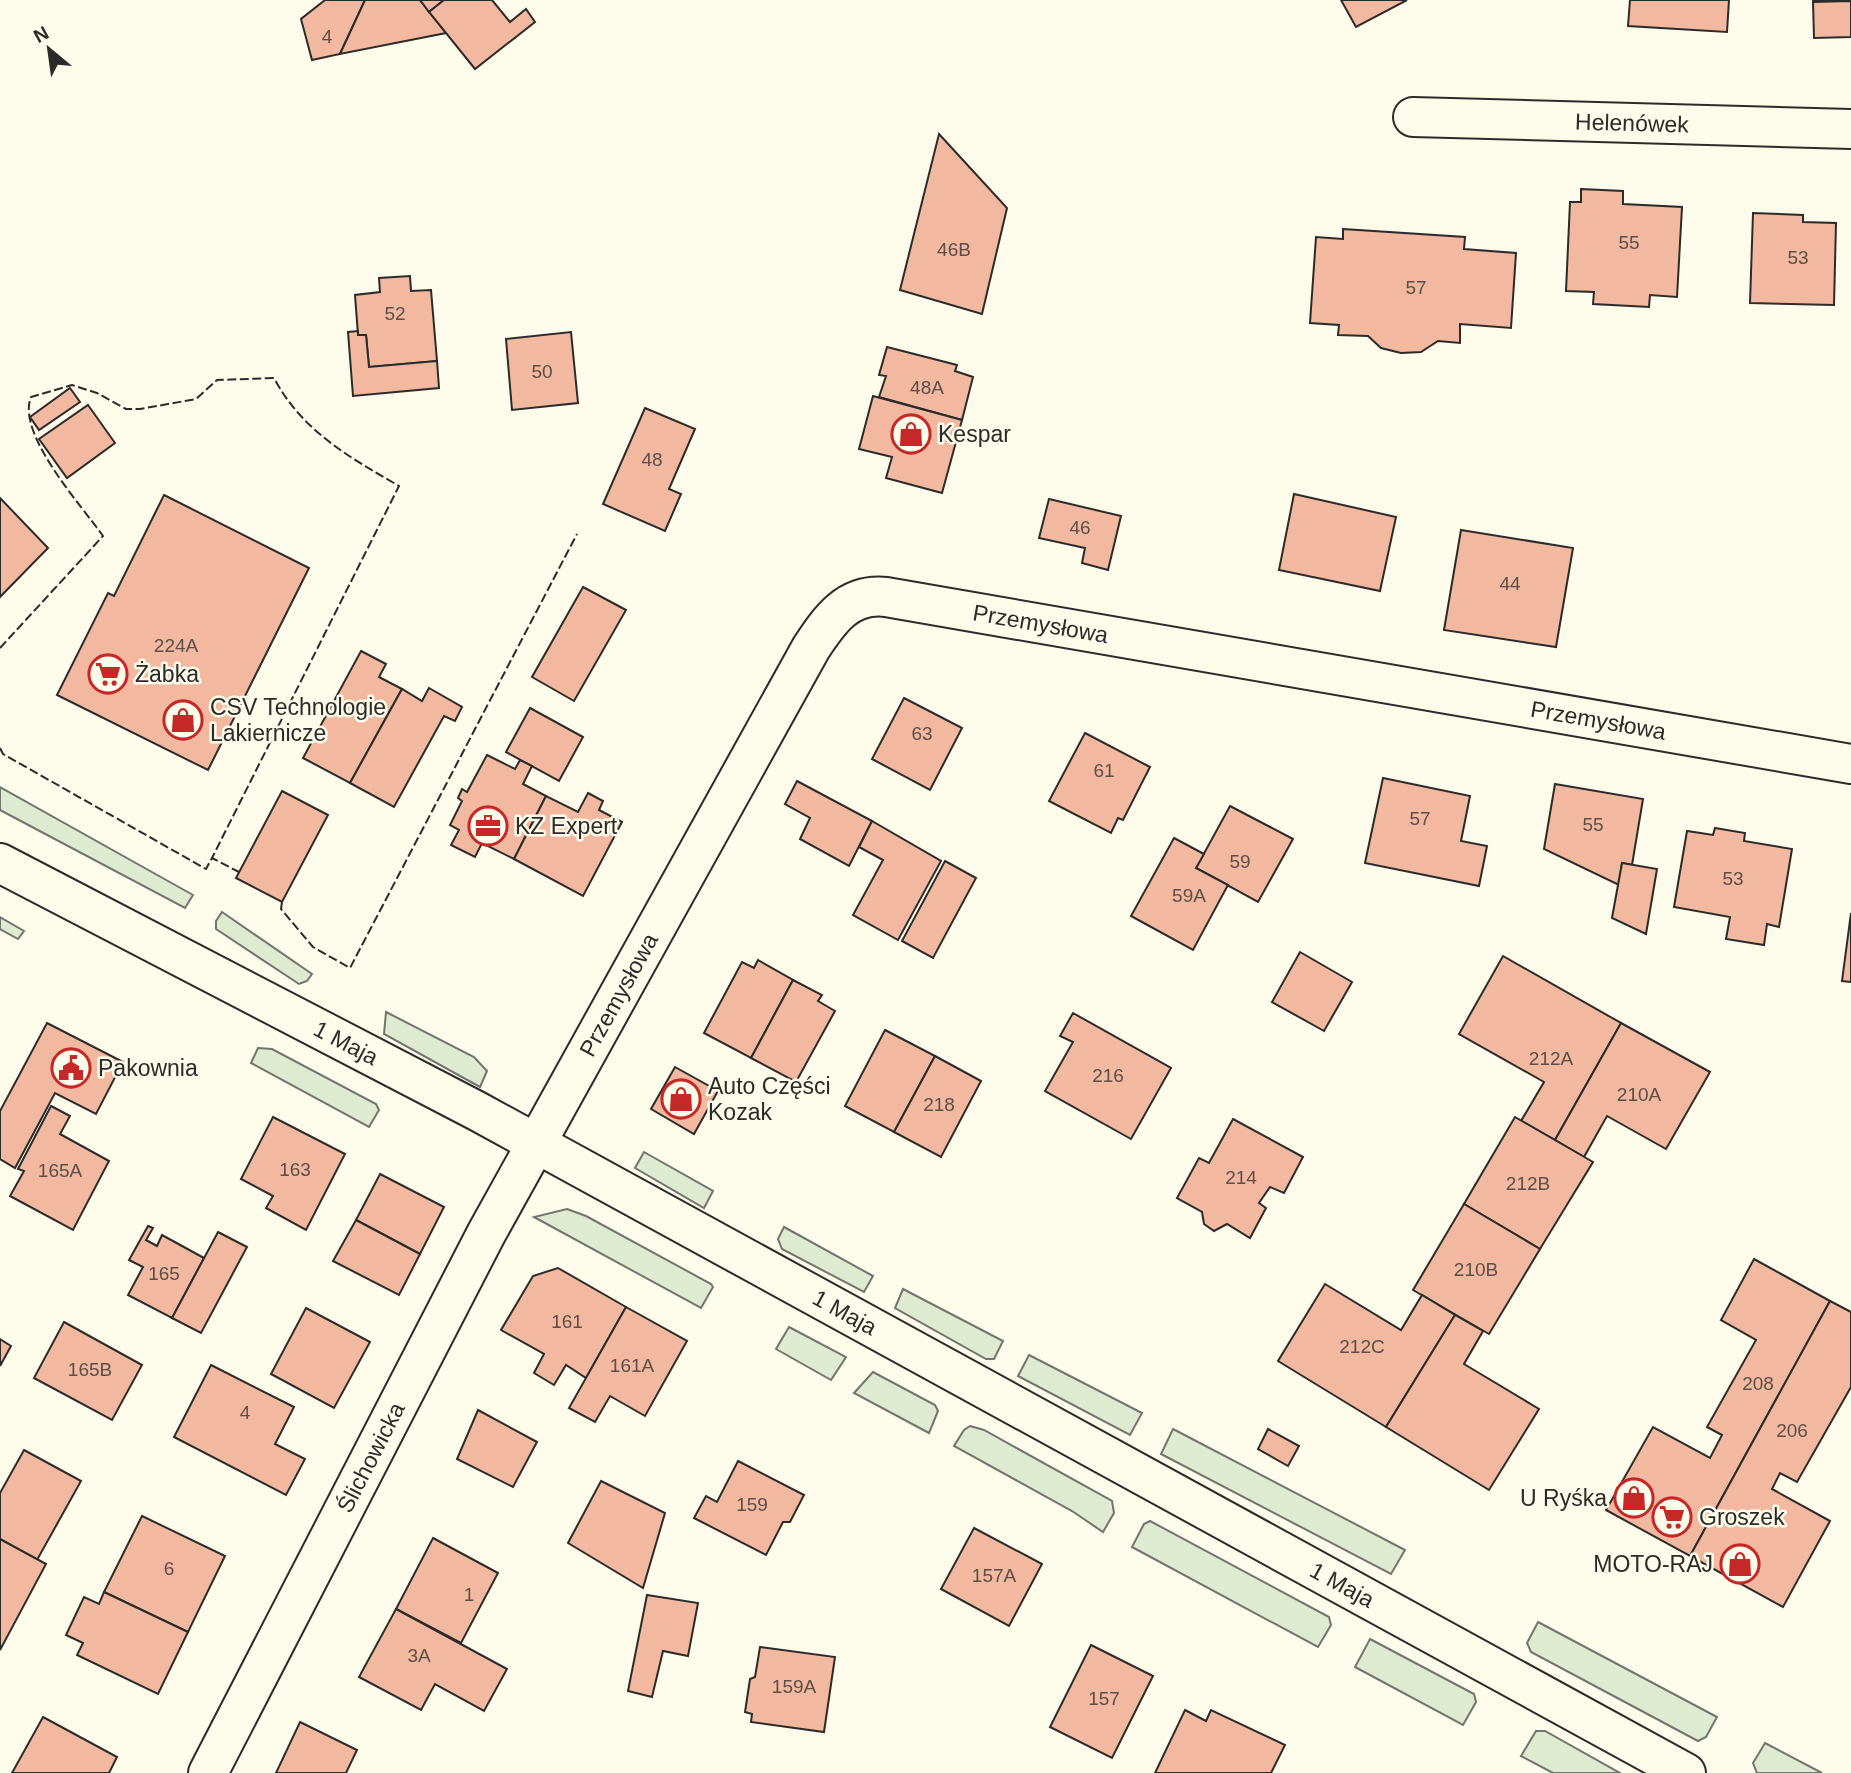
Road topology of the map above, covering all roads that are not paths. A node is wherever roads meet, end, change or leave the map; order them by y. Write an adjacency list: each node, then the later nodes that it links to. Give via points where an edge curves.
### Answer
1 (1413, 117): 2 (street, Helenówek)
2 (1851, 129)
3 (1851, 764): 5 (street, Przemysłowa, via 886,597 860,597 837,613 811,648)
4 (0, 863): 5 (street, 1 Maja)
5 (537, 1145): 6 (street, Ślichowicka, via 486,1234); 7 (street, 1 Maja)
6 (208, 1773)
7 (1686, 1773)

